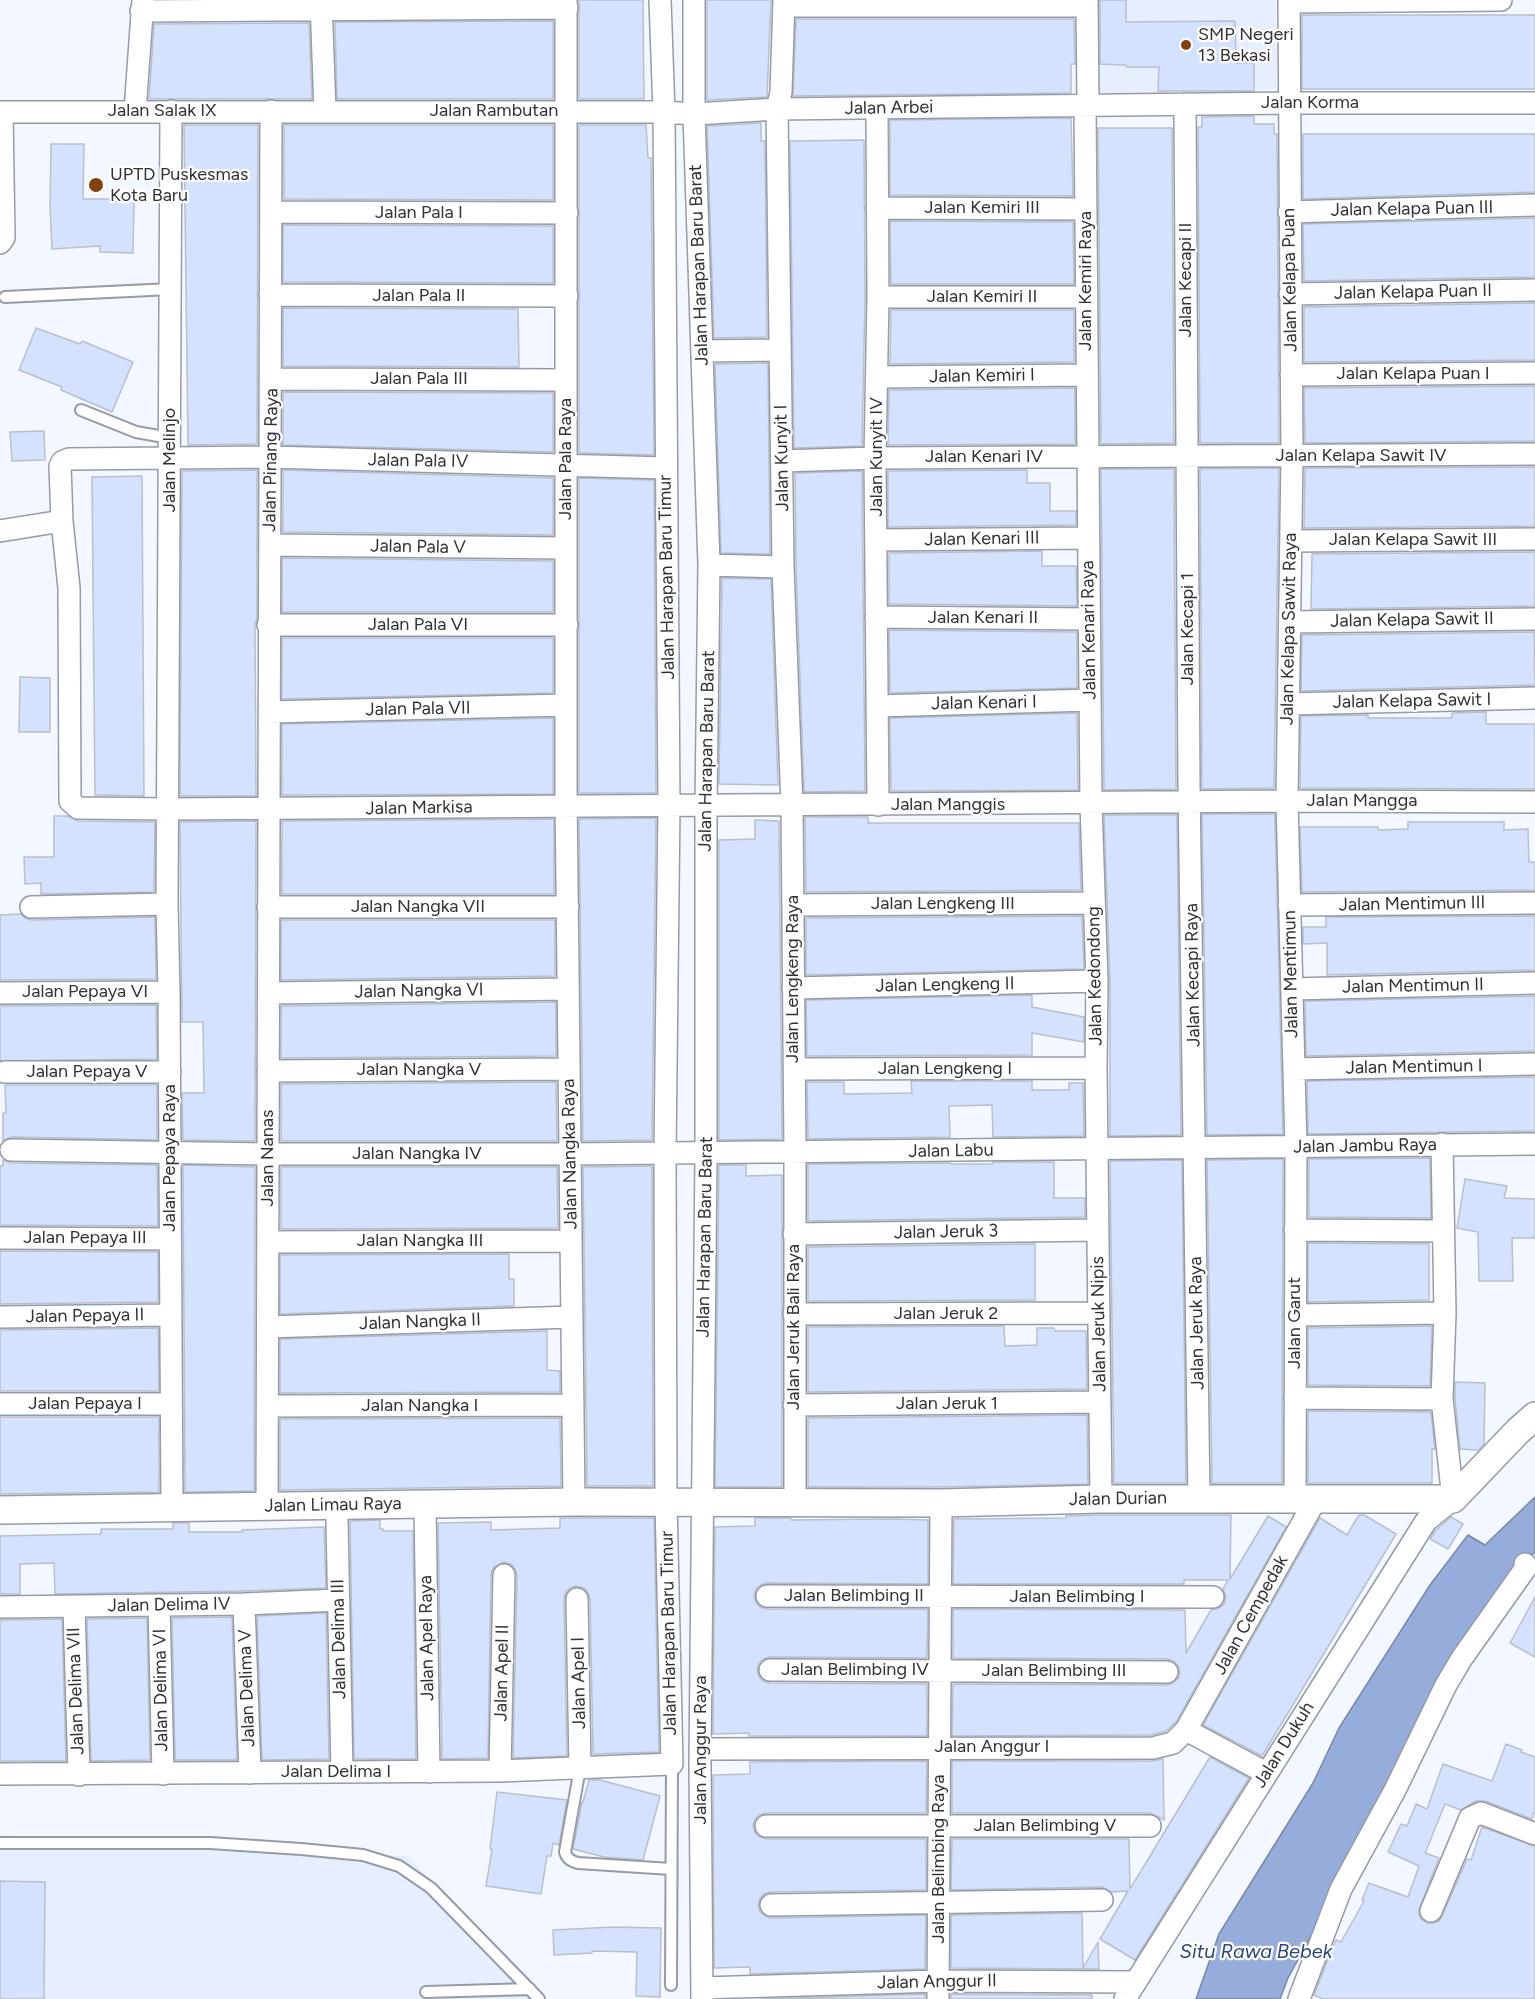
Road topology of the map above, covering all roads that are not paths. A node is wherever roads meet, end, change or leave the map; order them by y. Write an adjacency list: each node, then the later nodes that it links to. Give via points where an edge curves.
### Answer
1 (660, 0): 22 (street, Jalan Harapan Baru Timur)
2 (694, 0): 23 (street, Jalan Harapan Baru Barat)
3 (1501, 0): 4 (street)
4 (1289, 1): 10 (street, Jalan Kelapa Puan)
5 (784, 3): 6 (street); 15 (street, Jalan Kunyit I)
6 (1087, 3): 13 (street, Jalan Kemiri Raya)
7 (321, 4): 8 (street); 9 (street); 19 (street)
8 (566, 4): 21 (street, Jalan Pala Raya)
9 (142, 5): 16 (street)
10 (1290, 103): 11 (street, Jalan Korma); 12 (street, Jalan Korma); 28 (street, Jalan Kelapa Puan)
11 (1535, 103)
12 (1185, 104): 13 (street, Jalan Korma); 51 (street, Jalan Kecapi II)
13 (1087, 106): 14 (street, Jalan Arbei); 26 (street, Jalan Kemiri Raya)
14 (877, 108): 15 (street, Jalan Arbei); 25 (street, Jalan Kunyit IV)
15 (777, 109): 23 (street, Jalan Arbei); 39 (street, Jalan Kunyit I)
16 (135, 111): 17 (street, Jalan Salak IX); 20 (street, Jalan Salak IX)
17 (171, 111): 18 (street, Jalan Salak IX); 31 (street, Jalan Melinjo)
18 (271, 111): 19 (street, Jalan Salak IX); 27 (street, Jalan Pinang Raya)
19 (325, 111): 21 (street, Jalan Rambutan)
20 (1, 112): 30 (street, via 4,238)
21 (567, 112): 22 (street, Jalan Rambutan); 29 (street, Jalan Pala Raya)
22 (664, 112): 23 (street, Jalan Rambutan); 57 (street, Jalan Harapan Baru Timur)
23 (694, 114): 40 (street, Jalan Harapan Baru Barat)
24 (1535, 206): 28 (street, Jalan Kelapa Puan III)
25 (877, 208): 26 (street, Jalan Kemiri III); 37 (street, Jalan Kunyit IV)
26 (1086, 209): 38 (street, Jalan Kemiri Raya)
27 (271, 212): 29 (street, Jalan Pala I); 34 (street, Jalan Pinang Raya)
28 (1289, 212): 33 (street, Jalan Kelapa Puan)
29 (567, 213): 35 (street, Jalan Pala Raya)
30 (0, 243)
31 (171, 289): 36 (lane); 48 (street, Jalan Melinjo)
32 (1535, 290): 33 (street, Jalan Kelapa Puan II)
33 (1290, 294): 43 (street, Jalan Kelapa Puan)
34 (270, 295): 35 (street, Jalan Pala II); 45 (street, Jalan Pinang Raya)
35 (567, 296): 46 (street, Jalan Pala Raya)
36 (5, 297)
37 (878, 297): 38 (street, Jalan Kemiri II); 44 (street, Jalan Kunyit IV)
38 (1086, 297): 42 (street, Jalan Kemiri Raya)
39 (780, 350): 40 (street); 55 (street, Jalan Kunyit I)
40 (702, 351): 66 (street, Jalan Harapan Baru Barat)
41 (1535, 373): 43 (street, Jalan Kelapa Puan I)
42 (1087, 375): 44 (street, Jalan Kemiri I); 50 (street, Jalan Kemiri Raya)
43 (1291, 375): 52 (street, Jalan Kelapa Puan)
44 (878, 378): 54 (street, Jalan Kunyit IV)
45 (272, 379): 46 (street, Jalan Pala III); 53 (street, Jalan Pinang Raya)
46 (566, 380): 56 (street, Jalan Pala Raya)
47 (81, 410): 48 (lane)
48 (170, 448): 53 (street, Jalan Pala IV); 58 (street, Jalan Pala IV, via 62,462); 89 (street, Jalan Melinjo)
49 (1535, 454): 52 (street, Jalan Kelapa Sawit IV)
50 (1087, 456): 51 (street, Jalan Kenari IV); 54 (street, Jalan Kenari IV); 60 (street, Jalan Kenari Raya)
51 (1187, 456): 52 (street, Jalan Kelapa Sawit IV); 81 (street, Jalan Kecapi 1)
52 (1292, 456): 63 (street, Jalan Kelapa Sawit Raya)
53 (270, 457): 56 (street, Jalan Pala IV); 64 (street, Jalan Pinang Raya)
54 (875, 458): 55 (street, Jalan Kenari IV); 62 (street, Jalan Kunyit IV)
55 (782, 461): 67 (street, Jalan Kunyit I)
56 (566, 465): 57 (street, Jalan Pala IV); 65 (street, Jalan Pala Raya)
57 (666, 468): 84 (street, Jalan Harapan Baru Timur)
58 (62, 521): 59 (street); 89 (street, Jalan Markisa, via 69,588 70,801 78,808)
59 (0, 531)
60 (1088, 538): 62 (street, Jalan Kenari III); 69 (street, Jalan Kenari Raya)
61 (1535, 539): 63 (street, Jalan Kelapa Sawit III)
62 (877, 540): 68 (street, Jalan Kunyit IV)
63 (1291, 541): 71 (street, Jalan Kelapa Sawit Raya)
64 (270, 545): 65 (street, Jalan Pala V); 72 (street, Jalan Pinang Raya)
65 (566, 548): 73 (street, Jalan Pala Raya)
66 (708, 565): 67 (street); 87 (street, Jalan Harapan Baru Barat)
67 (783, 567): 88 (street, Jalan Kunyit I)
68 (876, 617): 69 (street, Jalan Kenari II); 78 (street, Jalan Kunyit IV)
69 (1089, 619): 75 (street, Jalan Kenari Raya)
70 (1535, 619): 71 (street, Jalan Kelapa Sawit II)
71 (1290, 622): 76 (street, Jalan Kelapa Sawit Raya)
72 (268, 625): 73 (street, Jalan Pala VI); 79 (street, Jalan Pinang Raya)
73 (567, 625): 77 (street, Jalan Pala Raya)
74 (1535, 698): 76 (street, Jalan Kelapa Sawit I)
75 (1090, 700): 78 (street, Jalan Kenari I); 83 (street, Jalan Kenari Raya)
76 (1288, 704): 80 (street, Jalan Kelapa Sawit Raya)
77 (566, 705): 79 (street, Jalan Pala VII); 86 (street, Jalan Pala Raya)
78 (878, 706): 85 (street, Jalan Kunyit IV)
79 (269, 712): 90 (street, Jalan Pinang Raya)
80 (1287, 801): 81 (street, Jalan Mangga); 82 (street, Jalan Mangga); 95 (street, Jalan Mentimun)
81 (1190, 802): 83 (street, Jalan Manggis); 117 (street, Jalan Kecapi Raya)
82 (1535, 802)
83 (1090, 804): 85 (street, Jalan Manggis); 91 (street, Jalan Kedondong)
84 (669, 805): 86 (street, Jalan Markisa); 87 (street, Jalan Manggis); 125 (street, Jalan Harapan Baru Timur)
85 (878, 805): 88 (street, Jalan Manggis)
86 (567, 806): 90 (street, Jalan Markisa); 97 (street, Jalan Nangka Raya)
87 (706, 806): 88 (street, Jalan Manggis); 126 (street, Jalan Harapan Baru Barat)
88 (792, 806): 94 (street, Jalan Lengkeng Raya)
89 (169, 809): 90 (street, Jalan Markisa); 93 (street, Jalan Pepaya Raya)
90 (268, 809): 96 (street, Jalan Nanas)
91 (1094, 903): 94 (street, Jalan Lengkeng III); 99 (street, Jalan Kedondong)
92 (1535, 903): 95 (street, Jalan Mentimun III)
93 (167, 904): 98 (street); 104 (street, Jalan Pepaya Raya)
94 (793, 905): 101 (street, Jalan Lengkeng Raya)
95 (1289, 905): 103 (street, Jalan Mentimun)
96 (268, 907): 97 (street, Jalan Nangka VII); 106 (street, Jalan Nanas)
97 (568, 907): 102 (street, Jalan Nangka Raya)
98 (31, 908)
99 (1097, 981): 101 (street, Jalan Lengkeng II); 108 (street, Jalan Kedondong)
100 (1535, 983): 103 (street, Jalan Mentimun II)
101 (793, 988): 109 (street, Jalan Lengkeng Raya)
102 (568, 989): 106 (street, Jalan Nangka VI); 111 (street, Jalan Nangka Raya)
103 (1292, 989): 110 (street, Jalan Mentimun)
104 (169, 992): 105 (street, Jalan Pepaya VI); 114 (street, Jalan Pepaya Raya)
105 (0, 993)
106 (269, 993): 112 (street, Jalan Nanas)
107 (1535, 1064): 110 (street, Jalan Mentimun I)
108 (1096, 1068): 109 (street, Jalan Lengkeng I); 119 (street, Jalan Kedondong)
109 (794, 1069): 122 (street, Jalan Lengkeng Raya)
110 (1294, 1069): 118 (street, Jalan Mentimun)
111 (569, 1070): 112 (street, Jalan Nangka V); 124 (street, Jalan Nangka Raya)
112 (268, 1071): 123 (street, Jalan Nanas)
113 (5, 1072): 114 (street, Jalan Pepaya V)
114 (170, 1072): 121 (street, Jalan Pepaya Raya)
115 (1442, 1144): 116 (street, Jalan Jambu Raya); 118 (street, Jalan Jambu Raya); 129 (street)
116 (1535, 1144)
117 (1196, 1148): 118 (street, Jalan Jambu Raya); 119 (street, Jalan Labu); 152 (street, Jalan Jeruk Raya)
118 (1296, 1148): 128 (street, Jalan Garut)
119 (1097, 1149): 122 (street, Jalan Labu); 127 (street, Jalan Jeruk Nipis)
120 (11, 1150): 121 (street, Jalan Nangka IV)
121 (170, 1152): 123 (street, Jalan Nangka IV); 132 (street, Jalan Pepaya Raya)
122 (795, 1153): 126 (street, Jalan Labu); 130 (street, Jalan Jeruk Bali Raya)
123 (267, 1154): 124 (street, Jalan Nangka IV); 134 (street, Jalan Nanas)
124 (570, 1154): 125 (street, Jalan Nangka IV); 133 (street, Jalan Nangka Raya)
125 (665, 1154): 126 (street, Jalan Labu); 156 (street, Jalan Harapan Baru Barat)
126 (706, 1154): 158 (street, Jalan Harapan Baru Barat)
127 (1098, 1230): 130 (street, Jalan Jeruk 3); 136 (street, Jalan Jeruk Nipis)
128 (1295, 1230): 129 (street); 139 (street, Jalan Garut)
129 (1443, 1231): 135 (street)
130 (794, 1234): 137 (street, Jalan Jeruk Bali Raya)
131 (0, 1238): 132 (street, Jalan Pepaya III)
132 (170, 1239): 138 (street, Jalan Pepaya Raya)
133 (571, 1241): 134 (street, Jalan Nangka III); 141 (street, Jalan Nangka Raya)
134 (268, 1242): 142 (street, Jalan Nanas)
135 (1445, 1312): 139 (street); 144 (street)
136 (1099, 1313): 137 (street, Jalan Jeruk 2); 145 (street, Jalan Jeruk Nipis)
137 (794, 1314): 149 (street, Jalan Jeruk Bali Raya)
138 (171, 1315): 140 (street, Jalan Pepaya II); 147 (street, Jalan Pepaya Raya)
139 (1295, 1315): 143 (street, Jalan Garut)
140 (0, 1317)
141 (572, 1317): 142 (street, Jalan Nangka II); 148 (street, Jalan Nangka Raya)
142 (268, 1327): 150 (street, Jalan Nanas)
143 (1294, 1398): 144 (street); 154 (street, Jalan Garut)
144 (1442, 1399): 155 (street)
145 (1100, 1402): 149 (street, Jalan Jeruk 1); 153 (street, Jalan Jeruk Nipis)
146 (0, 1404): 147 (street, Jalan Pepaya I)
147 (171, 1404): 164 (street, Jalan Pepaya Raya)
148 (573, 1405): 150 (street, Jalan Nangka I); 157 (street, Jalan Nangka Raya)
149 (794, 1405): 159 (street, Jalan Jeruk Bali Raya)
150 (268, 1406): 163 (street, Jalan Nanas)
151 (1535, 1416): 155 (street)
152 (1199, 1498): 153 (street, Jalan Durian); 154 (street, Jalan Durian)
153 (1101, 1499): 160 (street, Jalan Durian)
154 (1306, 1499): 155 (street, Jalan Durian); 180 (street, Jalan Cempedak)
155 (1454, 1499): 189 (street, Jalan Dukuh, via 1426,1521)
156 (666, 1501): 157 (street, Jalan Limau Raya); 158 (street, Jalan Durian); 183 (street, Jalan Harapan Baru Timur)
157 (574, 1502): 161 (street, Jalan Limau Raya)
158 (702, 1502): 159 (street, Jalan Durian); 182 (street, Jalan Anggur Raya)
159 (795, 1502): 160 (street, Jalan Durian)
160 (941, 1503): 169 (street, Jalan Belimbing Raya)
161 (425, 1504): 162 (street, Jalan Limau Raya); 187 (street, Jalan Apel Raya)
162 (334, 1505): 163 (street, Jalan Limau Raya); 172 (street, Jalan Delima III)
163 (267, 1506): 164 (street, Jalan Limau Raya)
164 (172, 1508): 165 (street, Jalan Limau Raya)
165 (0, 1510)
166 (1526, 1564): 210 (street, via 1446,1684 1341,1889)
167 (504, 1575): 185 (street, Jalan Apel II)
168 (767, 1596): 169 (street, Jalan Belimbing II)
169 (941, 1596): 170 (street, Jalan Belimbing I); 178 (street, Jalan Belimbing Raya)
170 (1213, 1597)
171 (577, 1599): 184 (street, Jalan Apel I)
172 (339, 1600): 173 (street, Jalan Delima IV); 186 (street, Jalan Delima III)
173 (244, 1604): 174 (street, Jalan Delima IV); 188 (street, Jalan Delima V)
174 (159, 1605): 175 (street, Jalan Delima IV); 191 (street, Jalan Delima VI)
175 (74, 1606): 176 (street, Jalan Delima IV); 192 (street, Jalan Delima VII)
176 (0, 1607)
177 (770, 1670): 178 (street, Jalan Belimbing IV)
178 (940, 1670): 179 (street, Jalan Belimbing III); 181 (street, Jalan Belimbing Raya)
179 (1167, 1672)
180 (1186, 1730): 181 (street, Jalan Anggur I, via 1173,1743 1153,1748); 189 (street)
181 (940, 1747): 182 (street, Jalan Anggur I); 194 (street, Jalan Belimbing Raya)
182 (701, 1749): 208 (street, Jalan Anggur Raya)
183 (672, 1764): 184 (street, Jalan Delima I); 198 (lane)
184 (580, 1767): 185 (street, Jalan Delima I); 198 (lane, via 566,1857 578,1863)
185 (500, 1771): 187 (street, Jalan Delima I)
186 (342, 1772): 187 (street, Jalan Delima I); 188 (street, Jalan Delima I)
187 (429, 1772)
188 (250, 1773): 191 (street, Jalan Delima I)
189 (1266, 1773): 206 (street, Jalan Dukuh)
190 (0, 1774): 192 (street, Jalan Delima I)
191 (163, 1774): 192 (street, Jalan Delima I)
192 (79, 1775)
193 (766, 1826): 194 (street, Jalan Belimbing V)
194 (939, 1826): 195 (street, Jalan Belimbing V); 200 (street, Jalan Belimbing Raya)
195 (1150, 1826)
196 (1535, 1834): 202 (street, via 1481,1813 1470,1818)
197 (0, 1843): 204 (lane, via 210,1843 363,1855 399,1866 431,1888)
198 (671, 1869): 203 (lane)
199 (1102, 1900): 200 (street)
200 (939, 1902): 201 (street); 205 (street, Jalan Belimbing Raya)
201 (771, 1905)
202 (1431, 1911)
203 (671, 1985)
204 (530, 1989): 207 (lane); 209 (lane)
205 (938, 1990): 206 (street, Jalan Anggur II); 208 (street, Jalan Anggur II)
206 (1131, 1990)
207 (426, 1992)
208 (702, 1993)
209 (539, 1999)
210 (1299, 1999)

